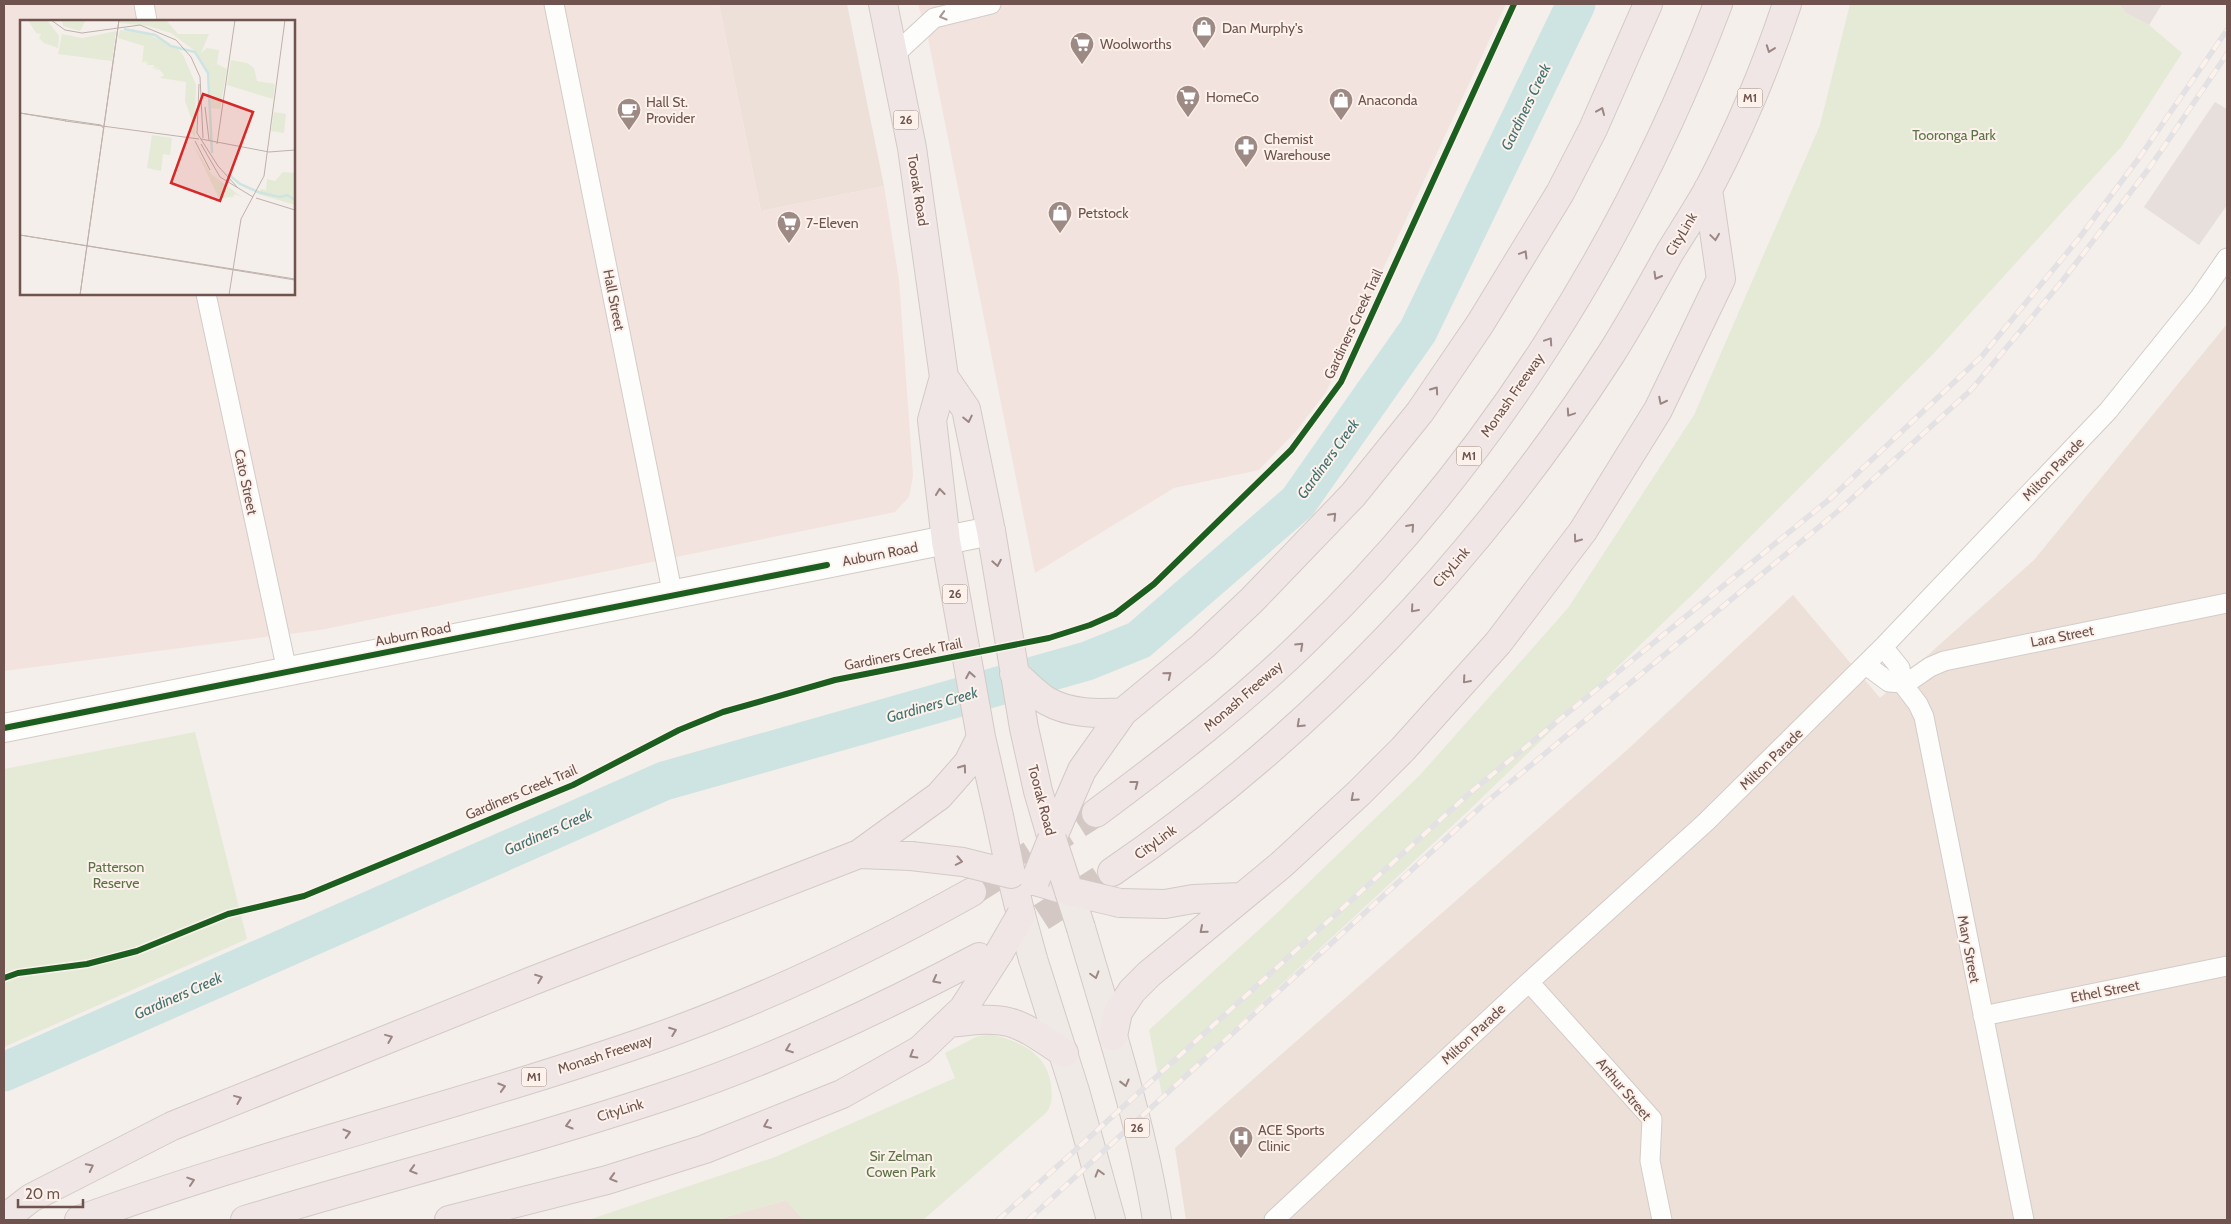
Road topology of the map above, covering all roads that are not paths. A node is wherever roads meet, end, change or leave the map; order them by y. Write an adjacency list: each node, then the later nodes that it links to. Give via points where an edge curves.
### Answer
1 (144, 4): 8 (street)
2 (554, 4): 16 (street, Hall Street)
3 (883, 4): 9 (highway, Toorak Road / 26)
4 (990, 4): 9 (street, one-way to 9, via 934,18)
5 (1648, 4): 23 (highway, one-way to 5, via 1252,600 1353,495 1420,412 1485,316 1560,193 1593,129)
6 (1718, 4): 26 (highway, Monash Freeway / M1, one-way to 6, via 1214,722 1309,637 1410,529 1468,458 1556,331 1624,216 1673,115)
7 (1787, 4): 10 (highway, M1, one-way to 10, via 1762,72)
8 (148, 20)
9 (894, 56): 13 (highway, Toorak Road / 26, via 922,208)
10 (1708, 189): 29 (highway, CityLink / M1, one-way to 29, via 1610,354 1547,446 1462,554 1357,670 1297,727 1192,816); 33 (highway, one-way to 33, via 1721,279 1658,410 1583,531 1498,643 1409,742 1360,793 1281,865)
11 (2227, 258): 18 (street, Milton Parade, via 2200,297 2108,411)
12 (206, 295): 20 (street, Cato Street)
13 (944, 377): 14 (highway, Toorak Road / 26, one-way to 14, via 966,409); 15 (highway, Toorak Road / 26, one-way to 13, via 932,420)
14 (991, 531): 15 (main road, Auburn Road); 21 (highway, Toorak Road / 26, one-way to 21)
15 (946, 541): 16 (main road, Auburn Road); 25 (highway, Toorak Road / 26, one-way to 15)
16 (673, 596): 20 (main road, Auburn Road)
17 (2227, 603): 22 (street, Lara Street, via 1944,661)
18 (1883, 647): 19 (street, Milton Parade); 22 (street, Mary Street, via 1900,668)
19 (1866, 665): 22 (street, via 1889,682); 37 (street, Milton Parade, via 1706,822)
20 (287, 671): 24 (main road, Auburn Road)
21 (1014, 673): 23 (highway, via 1046,701 1063,708 1090,713); 27 (highway, Toorak Road / 26, via 1033,771)
22 (1903, 684): 38 (street, Mary Street, via 1924,717)
23 (1127, 709): 27 (highway, via 1082,770)
24 (4, 728)
25 (981, 737): 28 (highway, one-way to 25, via 940,796 968,762); 30 (highway, Toorak Road / 26, bridge)
26 (1096, 813)
27 (1052, 839): 30 (highway, bridge); 31 (highway, Toorak Road / 26, bridge)
28 (859, 854): 30 (highway, one-way to 30, bridge, via 963,862); 42 (highway, one-way to 28, via 31,1198 172,1126)
29 (1112, 872)
30 (1023, 877): 31 (highway); 34 (highway, Toorak Road / 26)
31 (1069, 891): 33 (highway, bridge, via 1120,903 1165,904); 40 (main road, Toorak Road / 26, one-way to 40, bridge)
32 (972, 892): 43 (highway, Monash Freeway / M1, one-way to 32, via 189,1181 656,1038 807,977)
33 (1240, 897): 40 (highway, one-way to 40, via 1132,991 1118,1012)
34 (1021, 914): 39 (highway, bridge, via 974,994); 41 (main road, Toorak Road / 26, bridge)
35 (979, 957): 44 (highway, CityLink, one-way to 44, via 822,1036 671,1094)
36 (2227, 966): 38 (street, Ethel Street)
37 (1529, 982): 48 (street, Milton Parade); 49 (street, Arthur Street, via 1652,1119 1650,1161)
38 (1982, 1016): 50 (street, Mary Street)
39 (950, 1023): 41 (highway, via 989,1019 1012,1022 1030,1030); 45 (highway, one-way to 45, via 920,1050 842,1094 746,1134 607,1180)
40 (1113, 1036): 47 (main road, Toorak Road / 26, one-way to 47)
41 (1064, 1054): 46 (main road, Toorak Road / 26, one-way to 41)
42 (4, 1219)
43 (79, 1220)
44 (245, 1220)
45 (449, 1220)
46 (1111, 1220)
47 (1157, 1220)
48 (1274, 1220)
49 (1662, 1220)
50 (2024, 1220)

